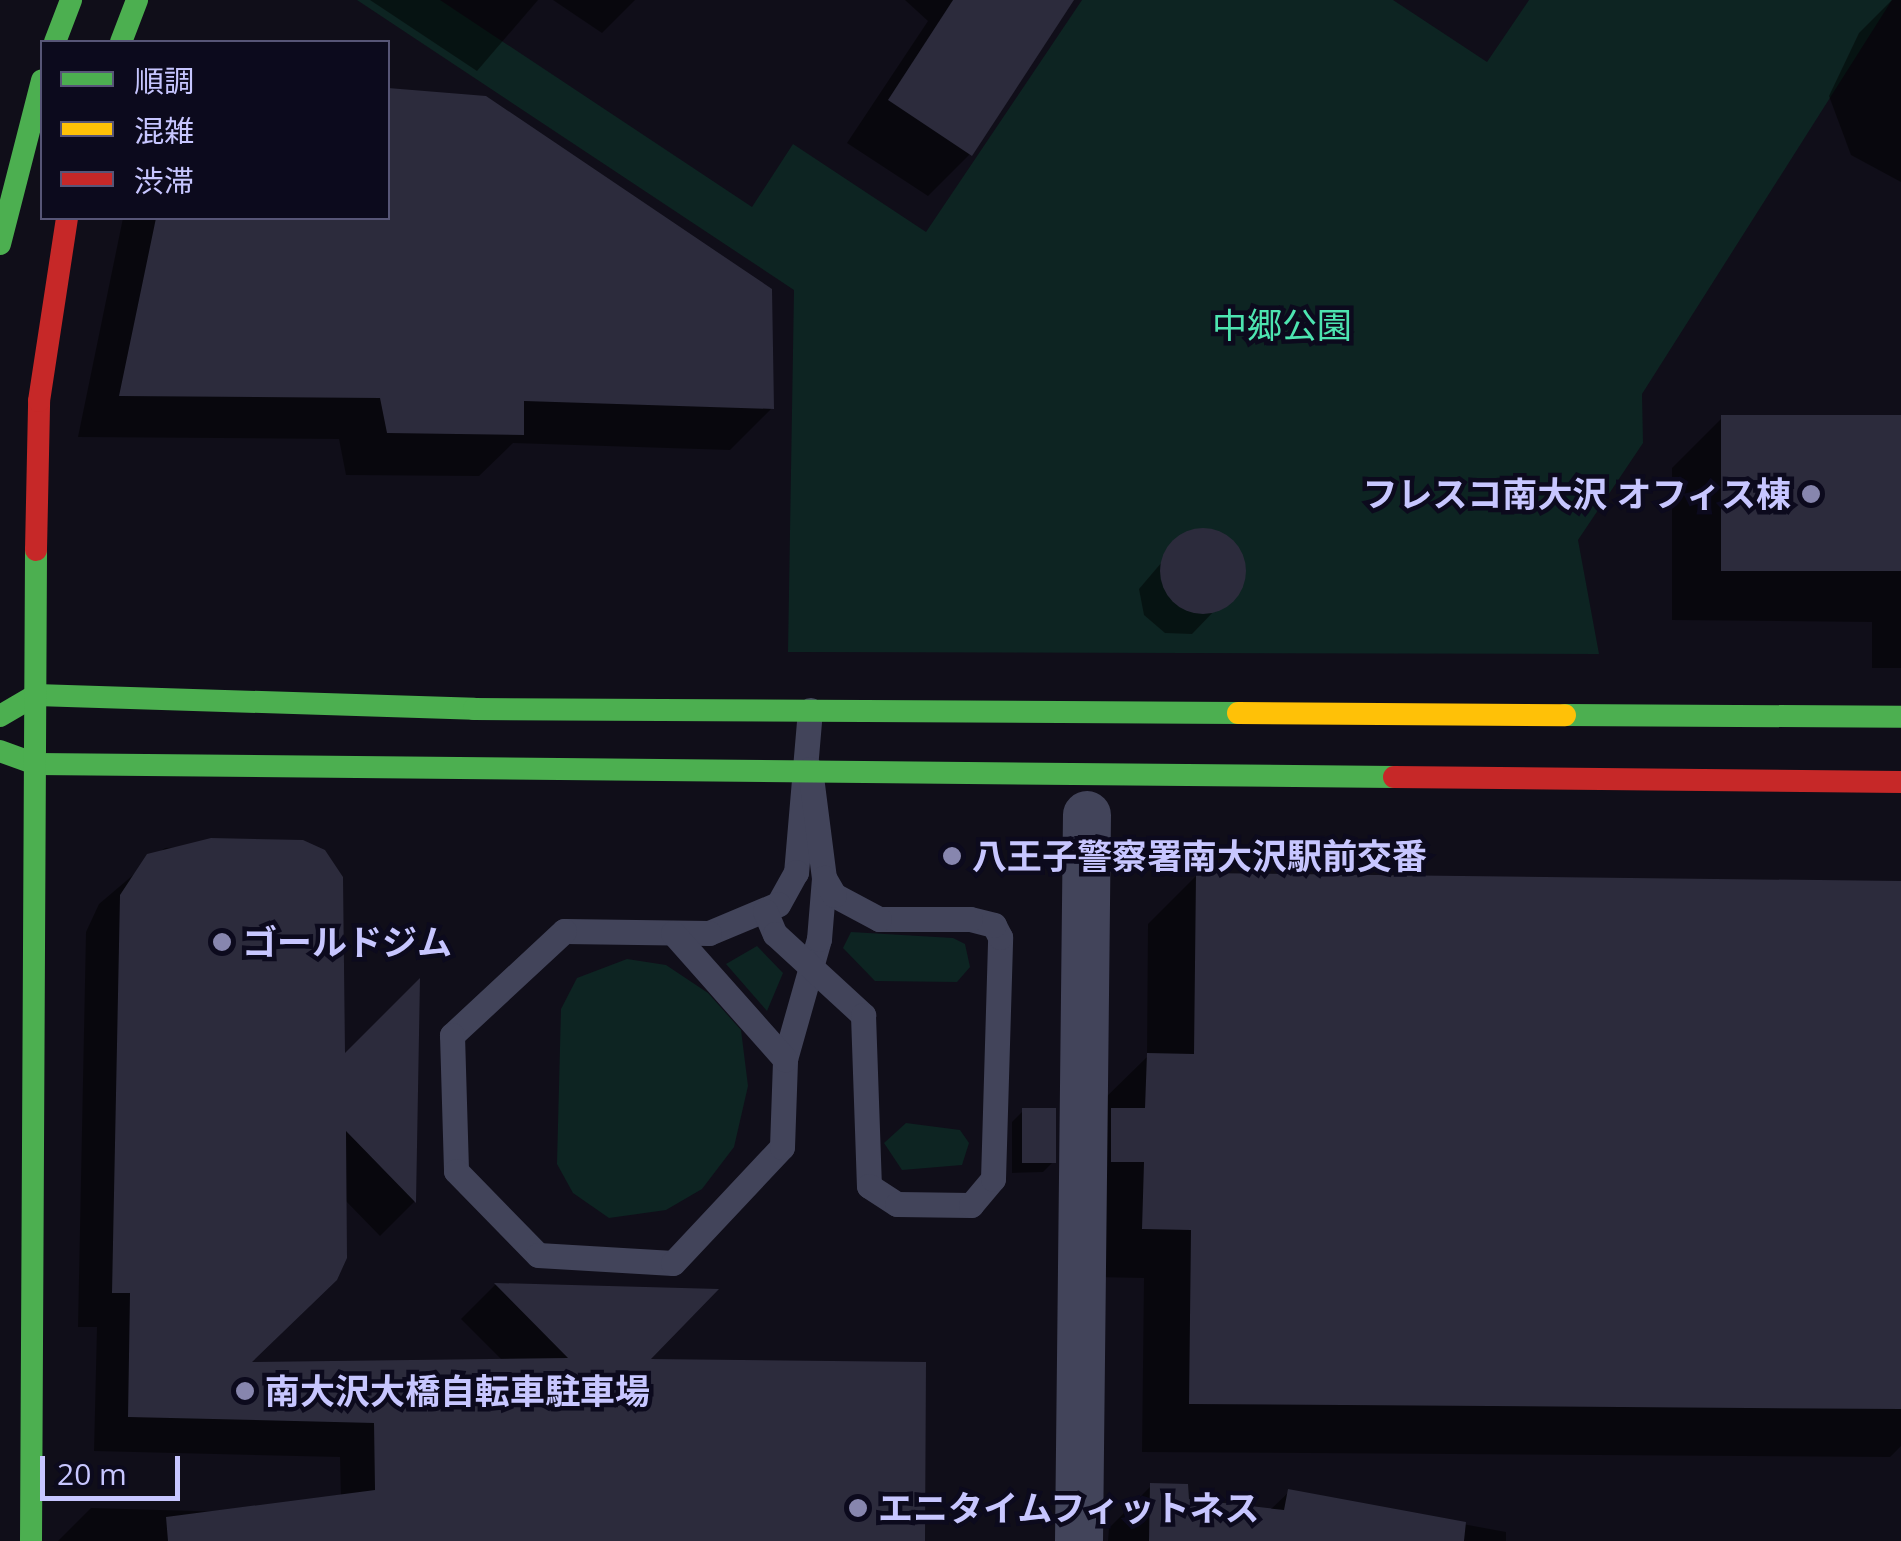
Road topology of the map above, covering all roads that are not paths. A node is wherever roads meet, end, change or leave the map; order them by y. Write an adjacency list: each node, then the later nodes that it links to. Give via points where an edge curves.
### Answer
1 (72, 0): 3 (street)
2 (137, 0): 4 (street)
3 (56, 40)
4 (121, 40)
5 (40, 86): 6 (street)
6 (6, 179): 8 (street)
7 (67, 220): 9 (street, via 39,401)
8 (0, 244)
9 (36, 696): 10 (street); 11 (street); 14 (street)
10 (810, 710): 12 (street); 15 (lane)
11 (0, 716)
12 (1901, 717)
13 (0, 751): 14 (street)
14 (36, 764): 15 (street); 23 (street)
15 (810, 769): 16 (street); 18 (lane); 19 (lane, via 796,872)
16 (1901, 782)
17 (1087, 816): 24 (street)
18 (824, 878): 21 (lane); 21 (lane, via 834,894 879,919 970,919 994,925 1000,937 993,1180 982,1197 897,1204 869,1186 863,1015)
19 (765, 912): 20 (lane, via 708,933); 21 (lane)
20 (673, 933): 22 (lane); 22 (lane, via 564,932 452,1035 456,1171 538,1255 673,1263 782,1147)
21 (811, 969): 22 (lane)
22 (785, 1060)
23 (31, 1541)
24 (1080, 1541)

